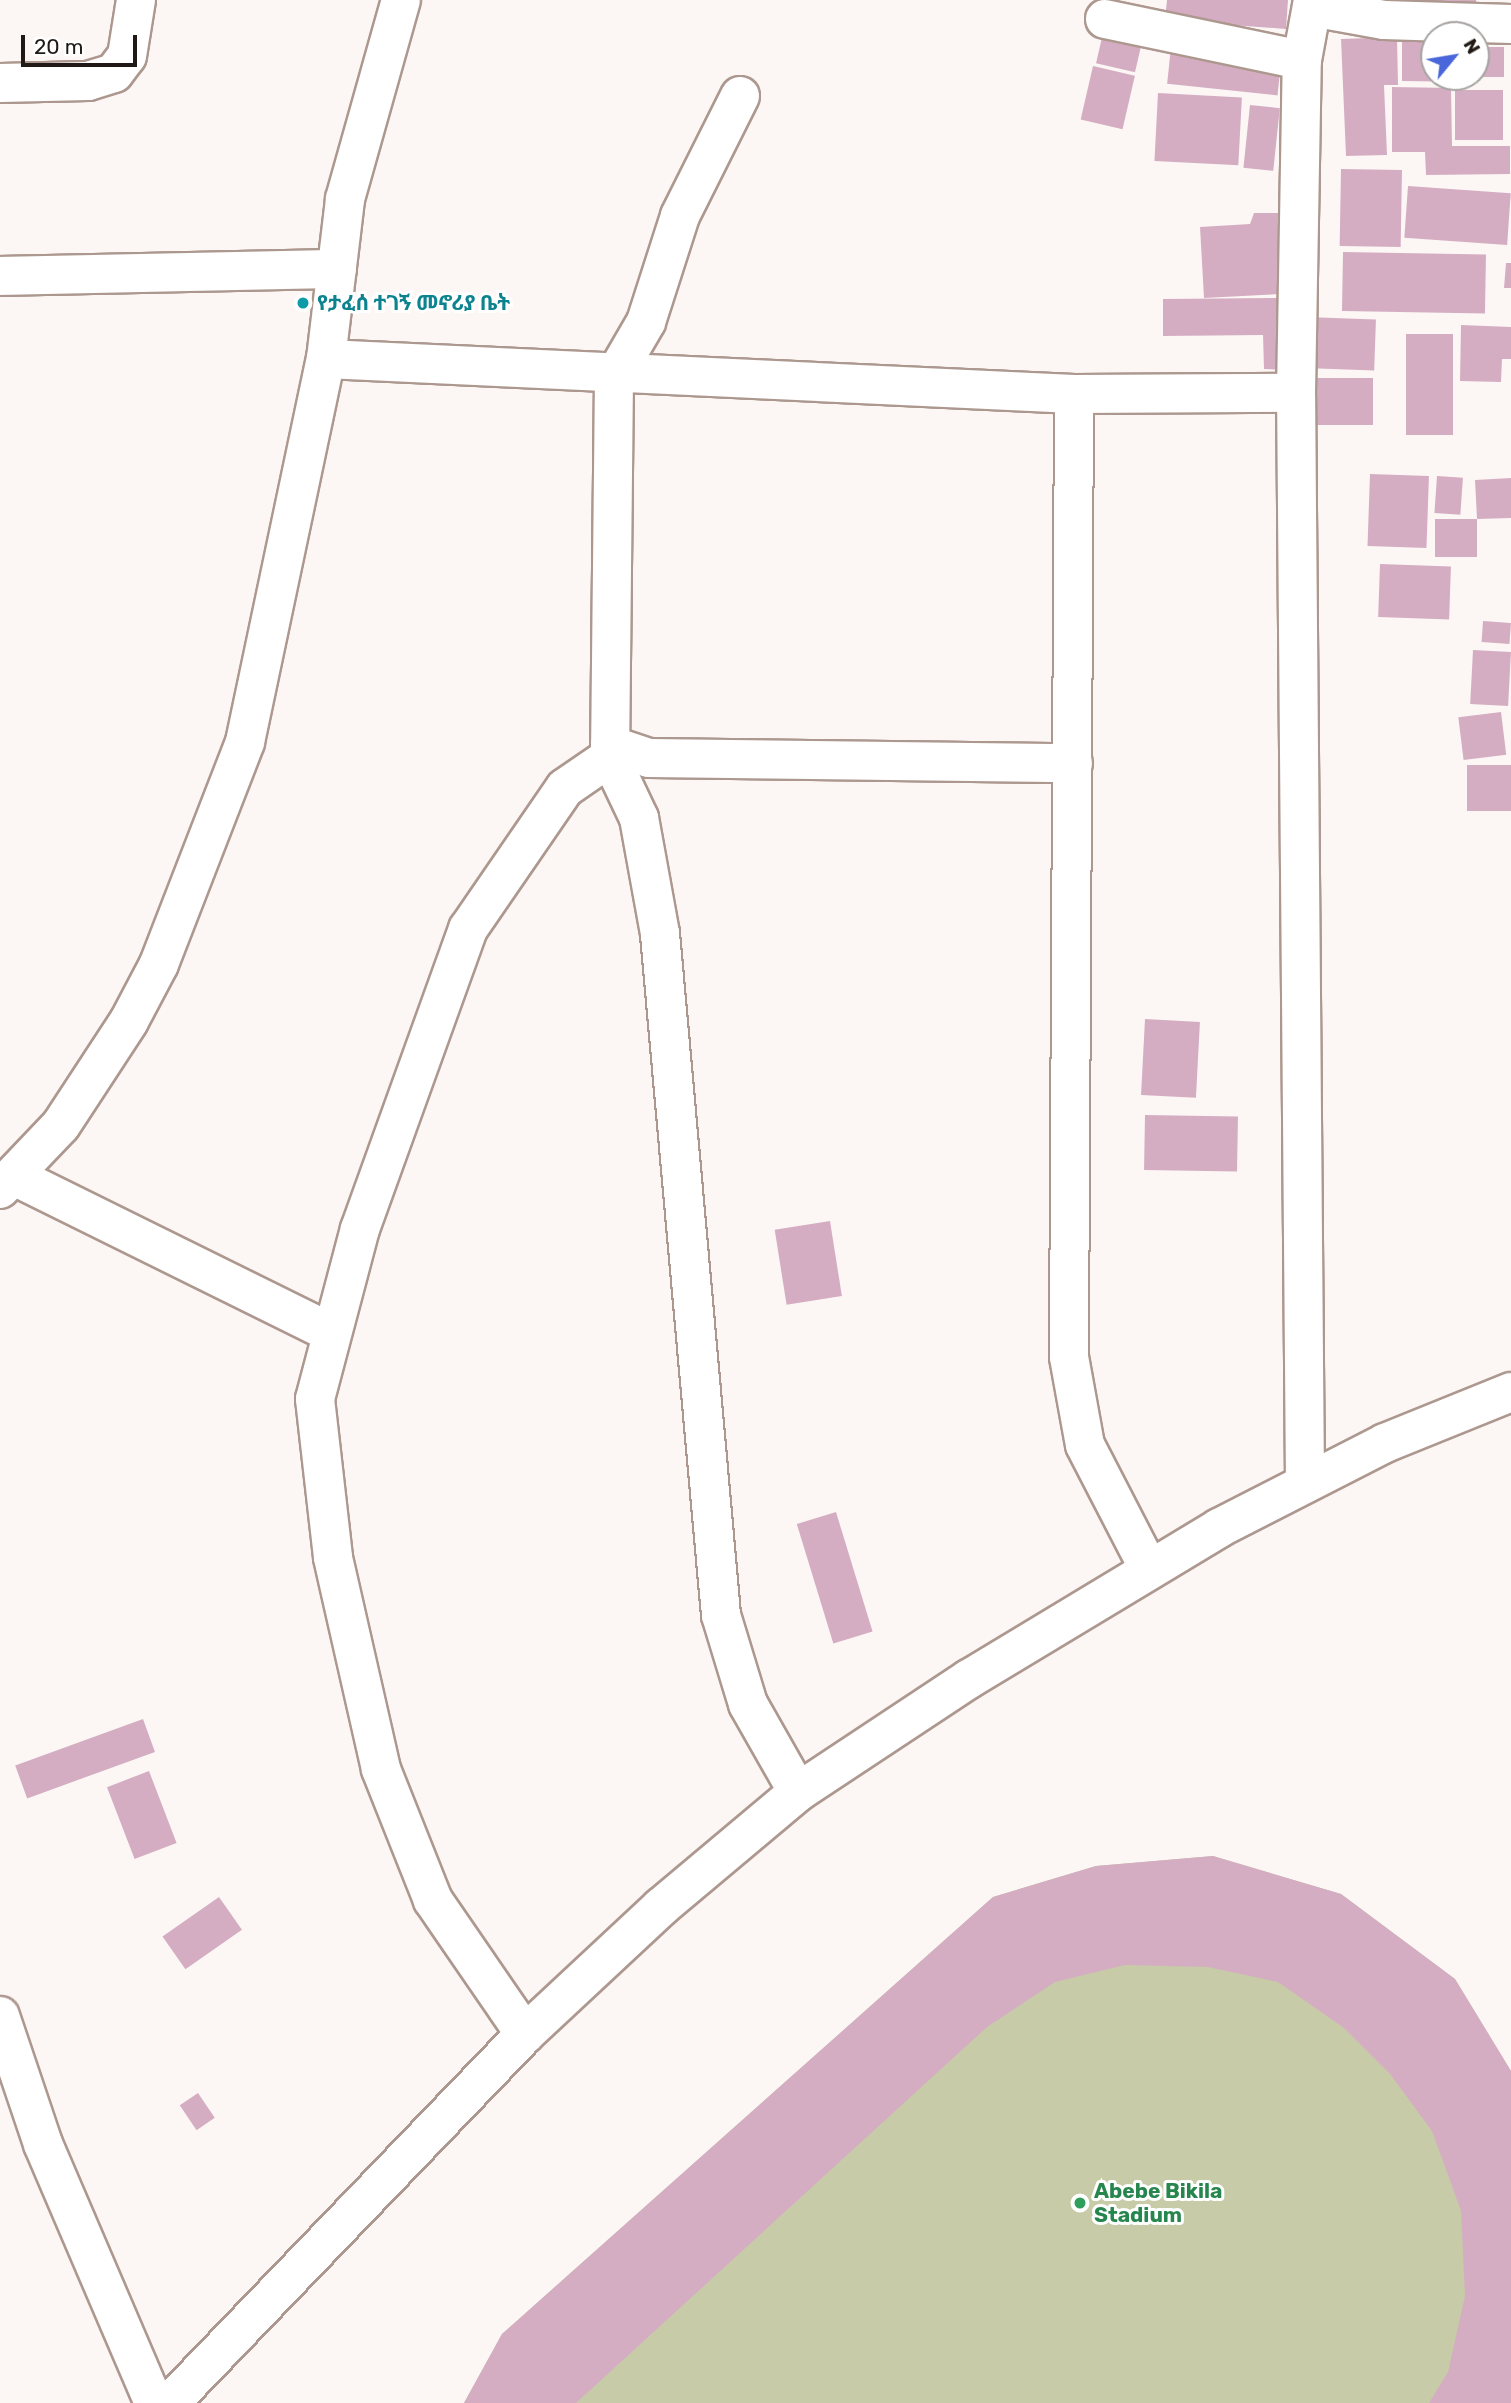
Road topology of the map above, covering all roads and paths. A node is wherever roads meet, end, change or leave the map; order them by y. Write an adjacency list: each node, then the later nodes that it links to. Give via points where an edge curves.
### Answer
1 (136, 0): 7 (street, via 127,56 114,73 88,81)
2 (401, 0): 9 (street, via 345,199)
3 (1312, 4): 5 (street, via 1384,20); 6 (street)
4 (1105, 19): 6 (street)
5 (1511, 24)
6 (1302, 60): 13 (street)
7 (0, 83)
8 (740, 96): 12 (street, via 680,216 646,322)
9 (337, 269): 10 (street); 11 (street)
10 (0, 276)
11 (326, 359): 12 (street); 17 (street, via 245,742 205,850 128,1021 61,1125)
12 (614, 377): 14 (street); 15 (street)
13 (1296, 393): 14 (street); 20 (street)
14 (1074, 394): 16 (street)
15 (610, 751): 16 (street, via 649,758); 18 (street, via 565,788 468,929 359,1229); 22 (street, via 639,818 660,934 721,1615 748,1704)
16 (1073, 762): 21 (street, via 1071,1390 1101,1485)
17 (7, 1183): 18 (street)
18 (330, 1332): 24 (street, via 315,1399 320,1463 365,1711 433,1900)
19 (1511, 1392): 20 (street)
20 (1305, 1482): 21 (street)
21 (1149, 1569): 22 (street)
22 (799, 1792): 24 (street, via 661,1907)
23 (0, 2016): 25 (street, via 43,2144)
24 (525, 2034): 26 (street)
25 (154, 2403)
26 (170, 2403)

